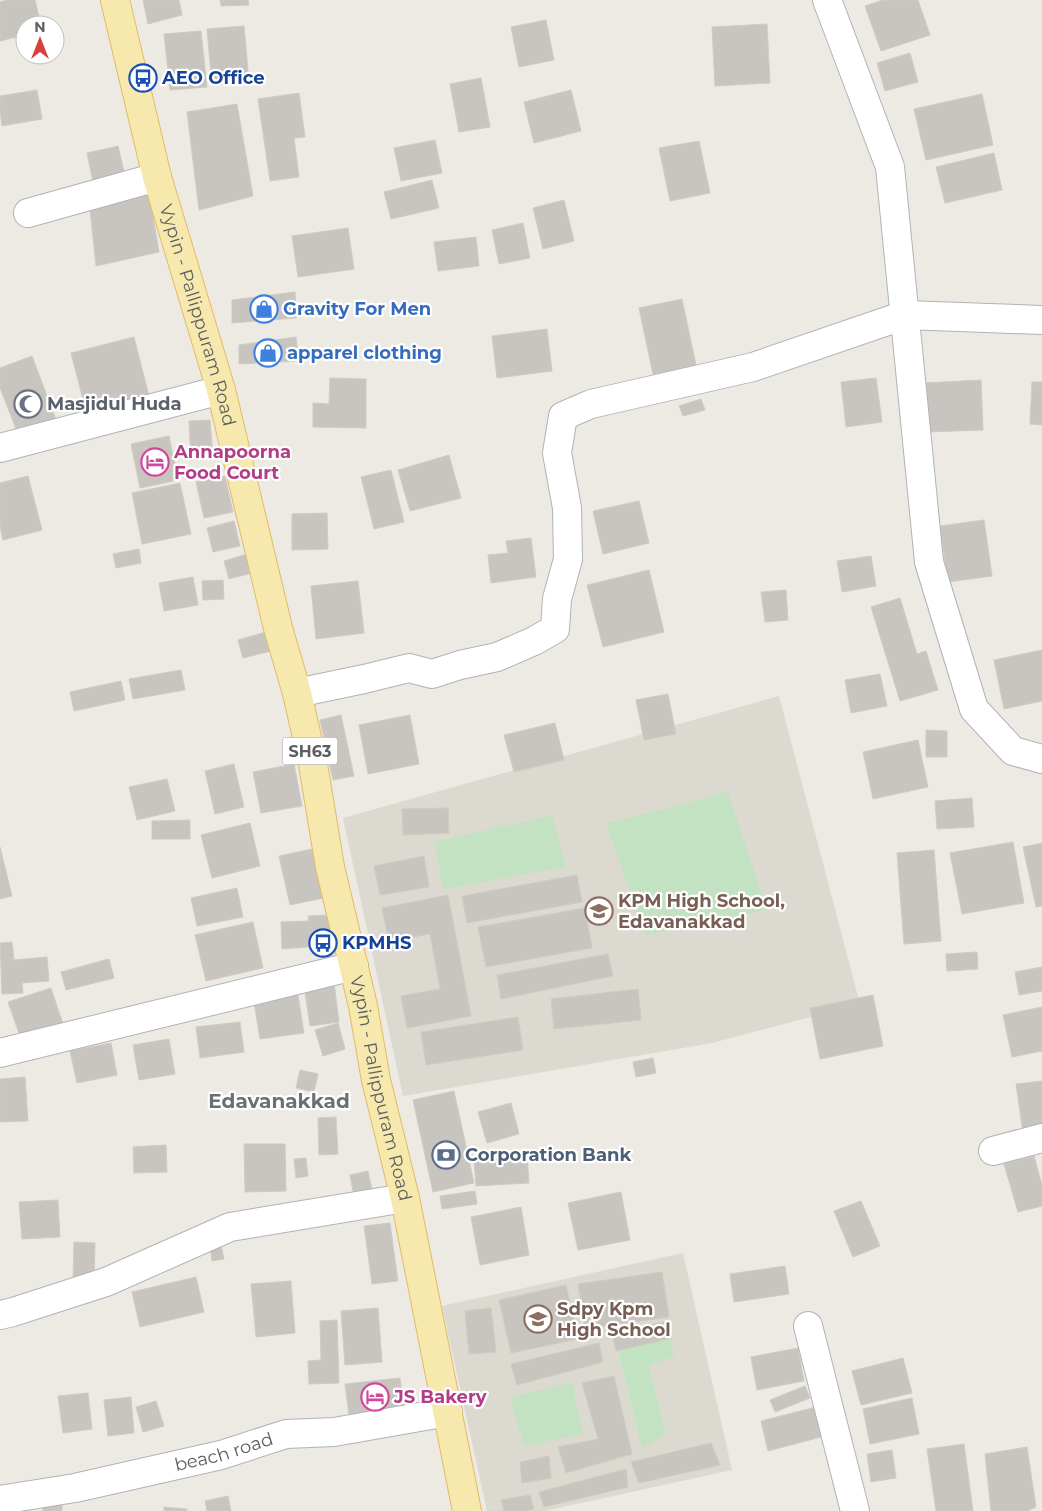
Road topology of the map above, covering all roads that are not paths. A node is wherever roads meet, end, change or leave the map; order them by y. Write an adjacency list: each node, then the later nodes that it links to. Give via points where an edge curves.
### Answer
1 (115, 0): 3 (main road, Vypin - Pallippuram Road / SH63)
2 (827, 0): 5 (street, via 890,167)
3 (157, 177): 4 (street); 7 (main road, Vypin - Pallippuram Road / SH63)
4 (28, 213)
5 (905, 315): 6 (street); 9 (street, via 753,367 591,404 564,416 557,452 567,508 568,559 557,599 555,629 497,657 432,674 409,668); 10 (street, via 929,562 974,709 1013,751)
6 (1042, 320)
7 (221, 390): 8 (street); 9 (main road, Vypin - Pallippuram Road / SH63, via 278,628)
8 (0, 448)
9 (297, 693): 11 (main road, Vypin - Pallippuram Road / SH63, via 330,867)
10 (1042, 759)
11 (354, 966): 12 (street); 15 (main road, Vypin - Pallippuram Road / SH63, via 376,1080)
12 (0, 1053)
13 (1042, 1138): 14 (street)
14 (993, 1152)
15 (405, 1198): 16 (street, via 230,1227 106,1282); 18 (main road, Vypin - Pallippuram Road / SH63)
16 (0, 1315)
17 (808, 1326): 21 (street)
18 (448, 1412): 19 (street, beach road, via 334,1432 286,1434 222,1455 75,1488); 20 (main road, Vypin - Pallippuram Road / SH63)
19 (0, 1500)
20 (467, 1511)
21 (855, 1511)

